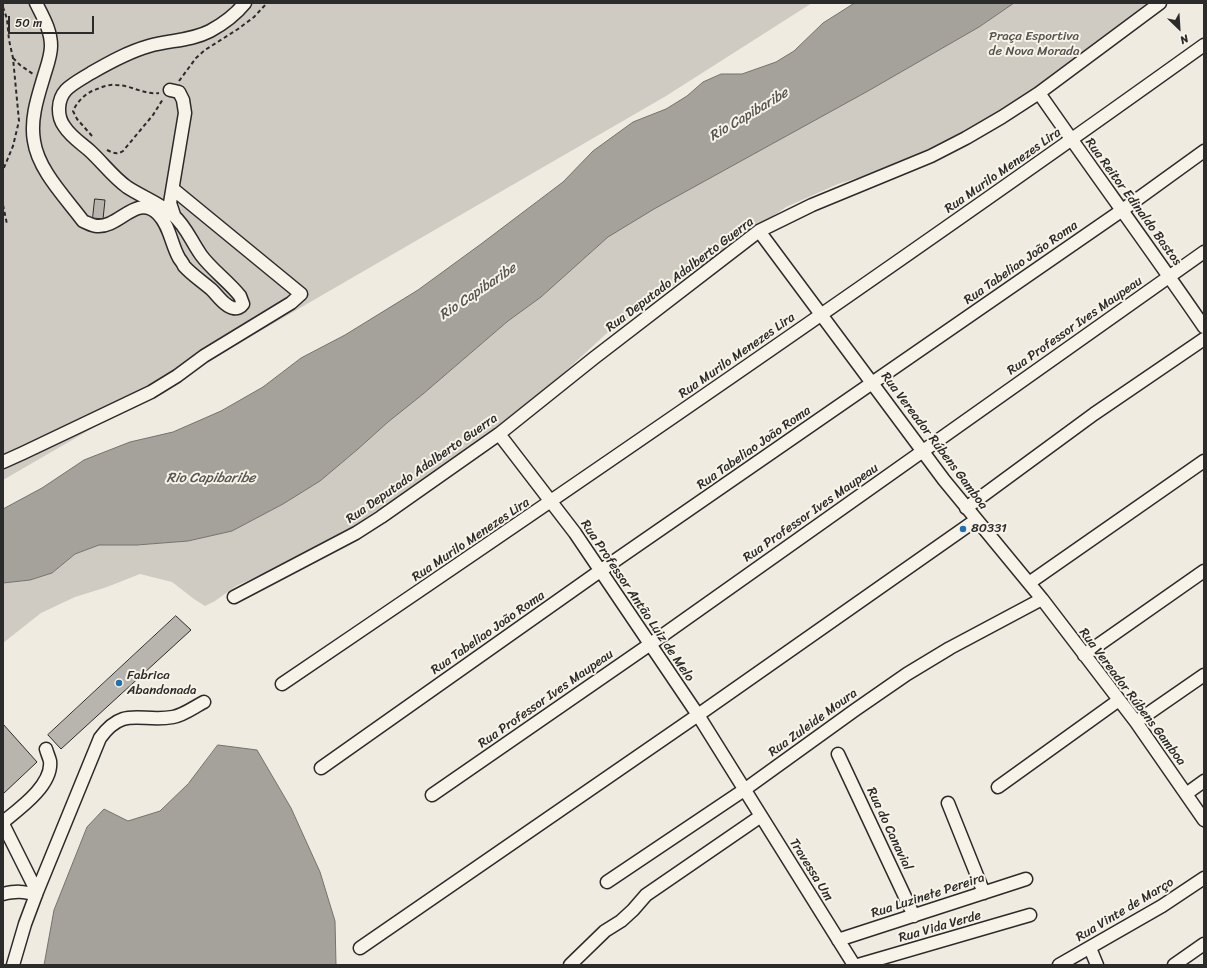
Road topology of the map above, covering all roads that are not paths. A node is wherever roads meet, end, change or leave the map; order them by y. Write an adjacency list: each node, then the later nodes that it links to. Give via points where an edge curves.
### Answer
1 (36, 3): 11 (street, via 48,28 51,47 35,110 34,141 49,177 83,221 90,225 108,225 139,208 153,210 166,226 178,256 185,266 227,305 232,308 242,305 240,296 200,254 189,232)
2 (245, 3): 11 (street, via 226,21 210,31 193,38 149,46 112,60 72,85 61,98 59,116 68,132 126,186)
3 (1160, 3): 6 (street, Rua Deputado Adalberto Guerra)
4 (1204, 45): 7 (street, Rua Murilo Menezes Lira)
5 (170, 90): 9 (street, via 179,92 185,113)
6 (1038, 93): 7 (street, Rua Reitor Edinaldo Bastos); 12 (street, Rua Deputado Adalberto Guerra, via 996,121 931,156 812,205)
7 (1071, 140): 10 (street, Rua Reitor Edinaldo Bastos); 15 (street, Rua Murilo Menezes Lira)
8 (1204, 151): 10 (street, Rua Tabeliao João Roma)
9 (173, 189): 11 (street, via 170,203); 22 (street, via 301,294 291,303 204,356 152,392)
10 (1121, 211): 14 (street, Rua Reitor Edinaldo Bastos); 18 (street, Rua Tabeliao João Roma)
11 (174, 215)
12 (759, 230): 15 (street, Rua Vereador Rúbens Gamboa); 19 (street, Rua Deputado Adalberto Guerra)
13 (1204, 252): 14 (street, Rua Professor Ives Maupeau)
14 (1169, 276): 16 (street, Rua Reitor Edinaldo Bastos); 20 (street, Rua Professor Ives Maupeau)
15 (822, 315): 18 (street, Rua Vereador Rúbens Gamboa); 23 (street, Rua Murilo Menezes Lira)
16 (1204, 327)
17 (1204, 339): 24 (street, via 1094,414)
18 (872, 383): 20 (street, Rua Vereador Rúbens Gamboa); 26 (street, Rua Tabeliao João Roma)
19 (499, 434): 23 (street, Rua Professor Antão Luiz de Melo); 29 (street, Rua Deputado Adalberto Guerra, via 362,529)
20 (922, 452): 24 (street, Rua Vereador Rúbens Gamboa); 31 (street, Rua Professor Ives Maupeau)
21 (1204, 461): 28 (street)
22 (3, 462)
23 (551, 502): 26 (street, Rua Professor Antão Luiz de Melo); 34 (street, Rua Murilo Menezes Lira)
24 (966, 508): 25 (street, Rua Vereador Rúbens Gamboa)
25 (976, 520): 28 (street, Rua Vereador Rúbens Gamboa); 37 (street)
26 (600, 571): 31 (street, Rua Professor Antão Luiz de Melo); 41 (street, Rua Tabeliao João Roma)
27 (1204, 572): 32 (street)
28 (1029, 583): 30 (street, Rua Vereador Rúbens Gamboa)
29 (234, 597)
30 (1042, 598): 32 (street, Rua Vereador Rúbens Gamboa); 44 (street, Rua Zuleide Moura, via 907,674)
31 (649, 645): 37 (street, Rua Professor Antão Luiz de Melo); 46 (street, Rua Professor Ives Maupeau)
32 (1084, 655): 35 (street, Rua Vereador Rúbens Gamboa)
33 (1204, 674): 38 (street)
34 (282, 684)
35 (1119, 700): 38 (street, Rua Vereador Rúbens Gamboa); 43 (street)
36 (204, 702): 56 (street, via 174,716 129,717 116,721 107,728 97,744)
37 (698, 715): 44 (street, Rua Professor Antão Luiz de Melo); 61 (street)
38 (1136, 722): 45 (street, Rua Vereador Rúbens Gamboa)
39 (46, 749): 50 (street, via 50,763 48,777 38,792)
40 (838, 754): 58 (street, Rua do Canavial)
41 (321, 768)
42 (1204, 781): 45 (street)
43 (998, 787)
44 (744, 790): 48 (street, Travessa Um); 53 (street, Rua Zuleide Moura)
45 (1186, 794): 49 (street, Rua Vereador Rúbens Gamboa)
46 (432, 795)
47 (948, 803): 54 (street)
48 (761, 816): 59 (street, Travessa Um); 64 (street, via 646,895 633,910 605,931)
49 (1204, 820)
50 (3, 823): 56 (street)
51 (1204, 878): 62 (street, Rua Vinte de Março)
52 (1026, 879): 54 (street, Rua Luzinete Pereira)
53 (607, 882)
54 (984, 893): 58 (street, Rua Luzinete Pereira)
55 (3, 894): 56 (street)
56 (36, 894): 63 (street)
57 (1030, 915): 66 (street, Rua Vida Verde)
58 (914, 916): 59 (street, Rua Luzinete Pereira)
59 (838, 940): 65 (street, Travessa Um)
60 (1204, 944): 69 (street)
61 (360, 948)
62 (1090, 948): 67 (street, Rua Vinte de Março); 68 (street)
63 (13, 965)
64 (570, 965)
65 (854, 965)
66 (858, 965)
67 (1059, 965)
68 (1097, 965)
69 (1174, 965)

